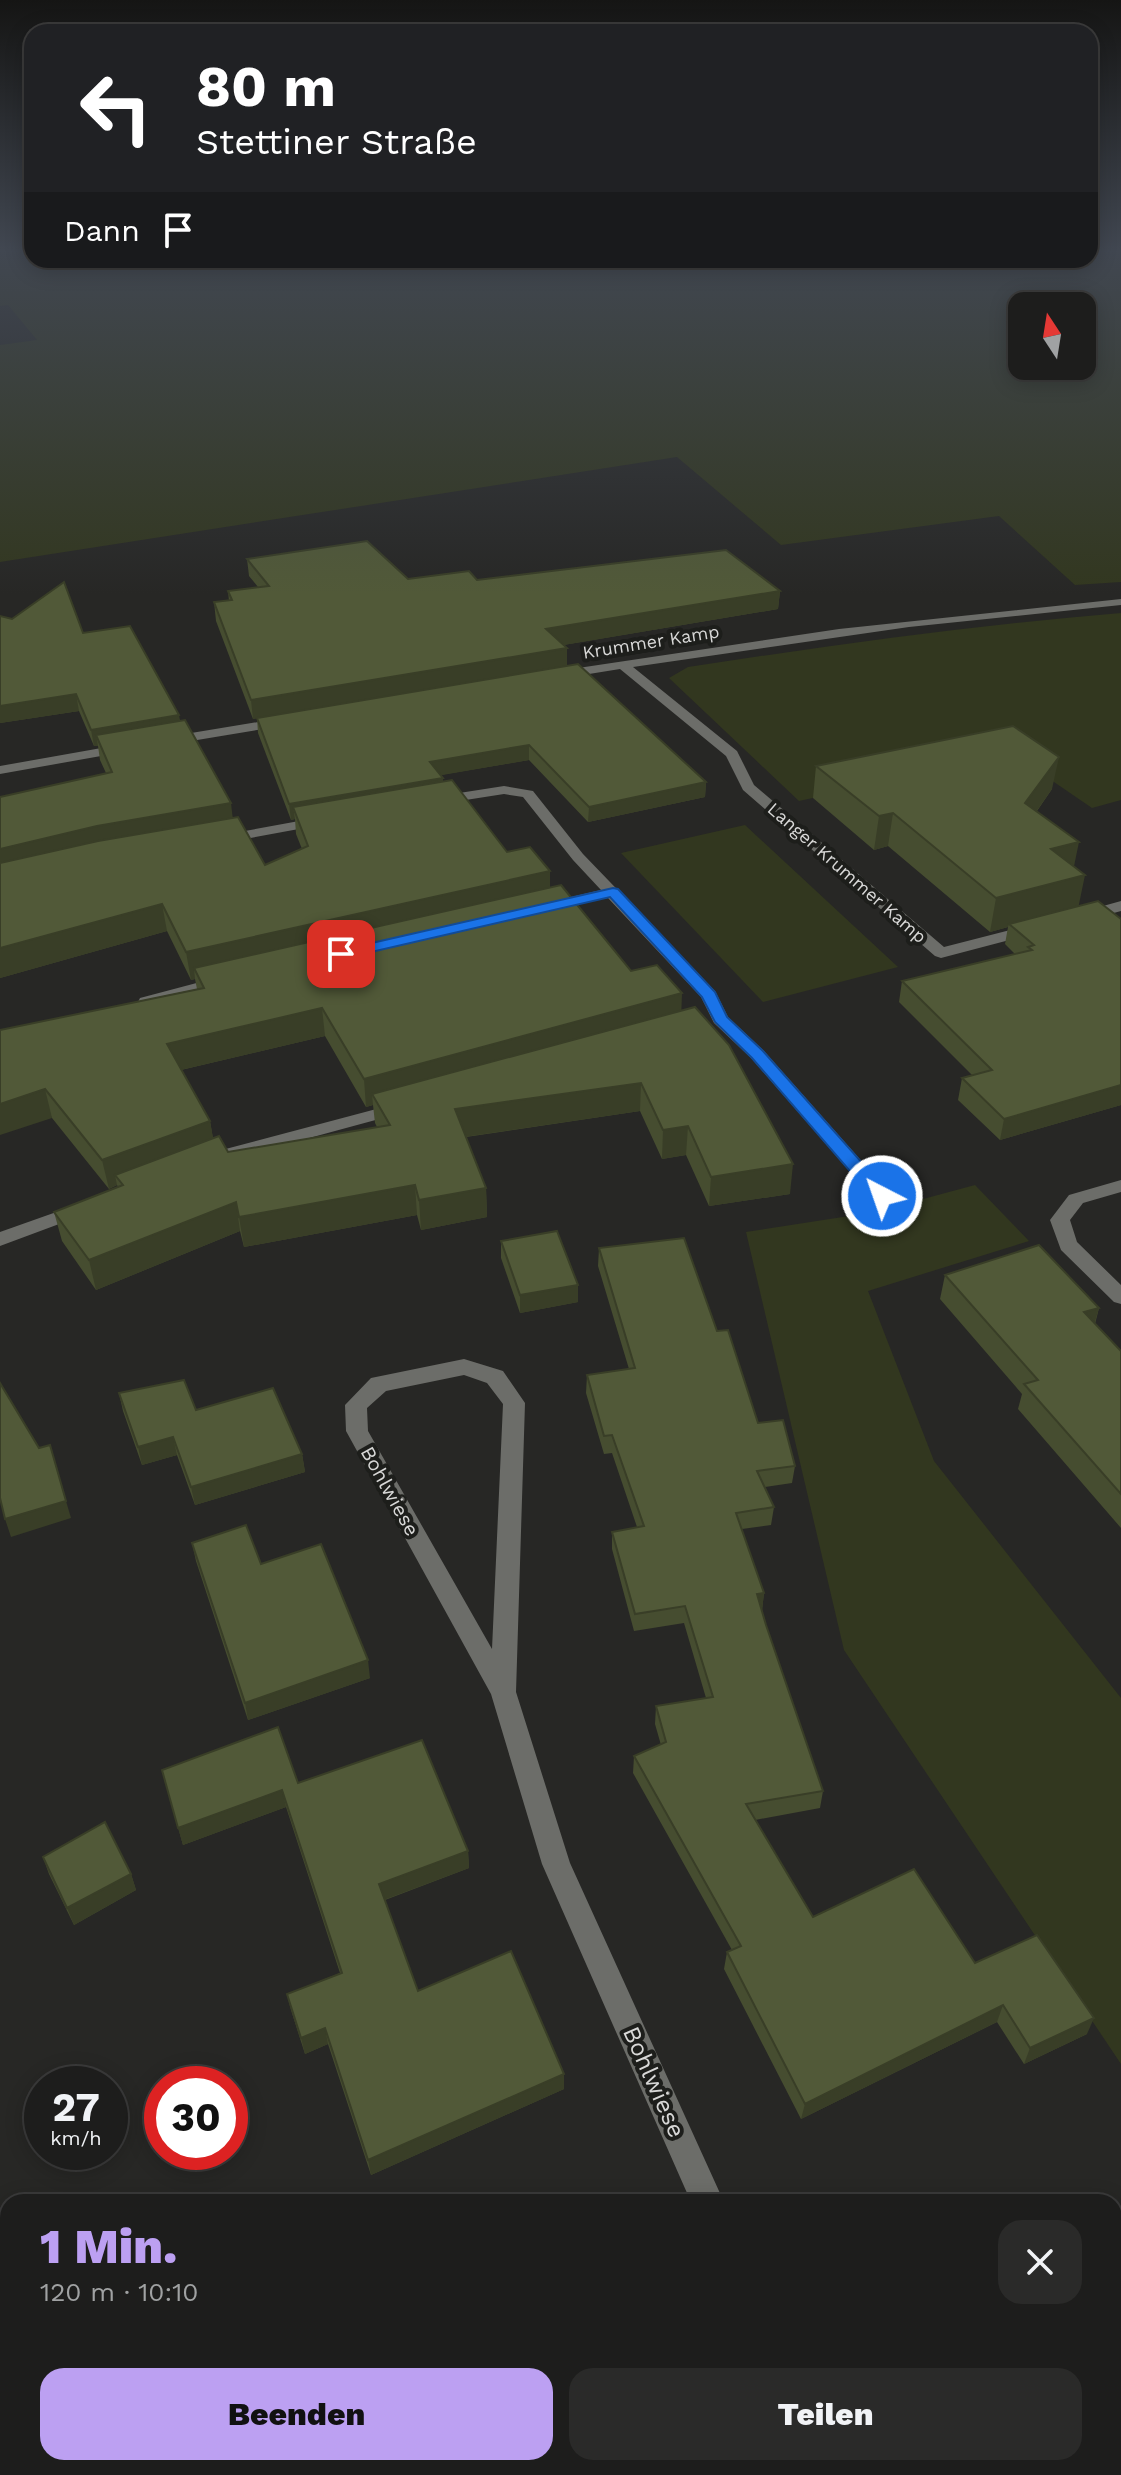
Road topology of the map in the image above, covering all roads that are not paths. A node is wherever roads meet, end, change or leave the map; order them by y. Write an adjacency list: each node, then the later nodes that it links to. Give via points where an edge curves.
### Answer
1 (1121, 602): 2 (street, Krummer Kamp, via 984,614)
2 (623, 665): 3 (street, Krummer Kamp); 12 (street, Langer Krummer Kamp, via 732,754 748,787 941,953)
3 (543, 677)
4 (298, 719): 5 (street)
5 (157, 743)
6 (141, 746): 7 (street)
7 (0, 770)
8 (423, 803): 11 (street, via 504,790 528,794)
9 (332, 819): 10 (street)
10 (210, 841)
11 (613, 892): 13 (street); 19 (street, via 709,995 713,1021 758,1055)
12 (1121, 906)
13 (537, 910)
14 (235, 978): 15 (street)
15 (131, 1007)
16 (420, 1102): 17 (street)
17 (211, 1161)
18 (1121, 1186): 22 (street, via 1076,1199 1060,1220 1068,1245)
19 (882, 1196)
20 (99, 1202): 21 (street)
21 (0, 1239)
22 (1121, 1297)
23 (503, 1692): 23 (street, Bohlwiese, via 514,1403 495,1377 464,1367 379,1384 356,1405 357,1431); 24 (street, Bohlwiese, via 556,1864)
24 (704, 2194)

